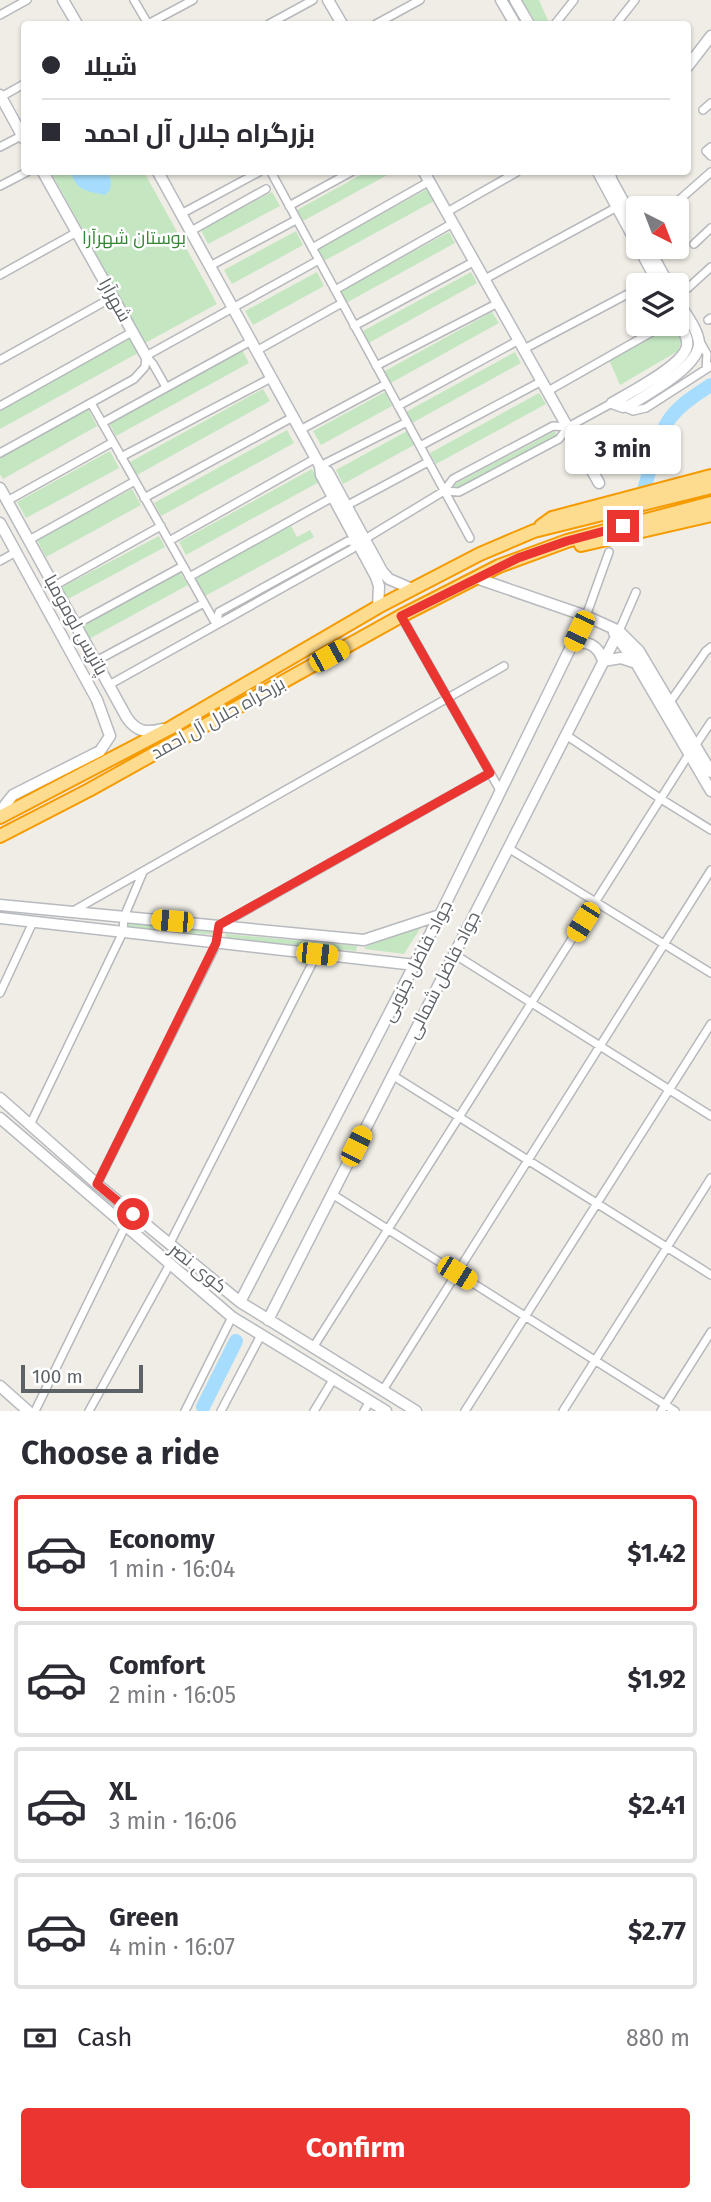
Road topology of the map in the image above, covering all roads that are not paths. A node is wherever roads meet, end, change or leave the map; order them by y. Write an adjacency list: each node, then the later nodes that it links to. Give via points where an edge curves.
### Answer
1 (27, 0): 14 (street)
2 (63, 0): 15 (street)
3 (134, 0): 16 (street)
4 (169, 0): 13 (street)
5 (192, 0): 13 (street)
6 (313, 0): 18 (street)
7 (329, 0): 19 (street)
8 (419, 0): 20 (street)
9 (501, 0): 21 (street)
10 (515, 0): 22 (street)
11 (574, 0): 23 (street)
12 (635, 0): 24 (street)
13 (174, 10): 17 (street)
14 (0, 15)
15 (75, 21)
16 (146, 21)
17 (154, 21)
18 (274, 21)
19 (340, 21)
20 (381, 21)
21 (513, 21)
22 (528, 21)
23 (557, 21)
24 (618, 21)
25 (711, 36): 26 (street)
26 (691, 62)
27 (21, 86): 28 (street)
28 (1, 96): 31 (street)
29 (711, 103): 30 (street)
30 (703, 110)
31 (21, 132)
32 (21, 138): 34 (street)
33 (711, 147): 35 (street, via 706,151)
34 (0, 148)
35 (711, 156)
36 (711, 172): 49 (street)
37 (21, 175): 47 (street)
38 (45, 175): 59 (street, شهرآرا)
39 (160, 175): 54 (street)
40 (254, 175): 54 (street)
41 (273, 175): 50 (street)
42 (346, 175): 50 (street)
43 (512, 175): 53 (street)
44 (600, 175): 52 (street)
45 (610, 175): 51 (street)
46 (427, 176): 53 (street); 61 (street)
47 (0, 186)
48 (266, 189): 58 (street)
49 (684, 196)
50 (289, 206): 55 (street)
51 (626, 206)
52 (617, 207): 66 (street); 68 (street)
53 (447, 212): 56 (street)
54 (181, 215): 58 (street)
55 (296, 220): 61 (street); 64 (street)
56 (453, 223): 63 (street); 70 (street)
57 (711, 228): 60 (street)
58 (191, 231): 64 (street)
59 (77, 232): 67 (street); 72 (street, شهرآرا)
60 (694, 244)
61 (312, 248): 62 (street)
62 (319, 260): 70 (street); 75 (street)
63 (475, 261): 68 (street); 77 (street)
64 (210, 266): 75 (street)
65 (711, 267): 69 (street)
66 (653, 273)
67 (0, 275)
68 (485, 279): 74 (street)
69 (689, 287)
70 (335, 290): 73 (street)
71 (626, 294): 82 (street)
72 (113, 297): 78 (street, شهرآرا); 85 (street)
73 (342, 303): 77 (street); 83 (street)
74 (498, 303): 82 (street); 86 (street)
75 (233, 308): 83 (street); 84 (street)
76 (689, 322): 81 (street)
77 (354, 326): 86 (street)
78 (132, 332): 84 (street, شهرآرا); 95 (street)
79 (645, 336): 92 (street)
80 (685, 336): 94 (street, via 685,352)
81 (697, 336): 87 (street); 97 (street, via 698,350 690,363)
82 (521, 344): 89 (street); 96 (street)
83 (254, 346): 88 (street); 91 (street)
84 (146, 356): 91 (street); 93 (street, via 138,376)
85 (0, 360)
86 (376, 366): 90 (street)
87 (709, 367): 97 (street, via 646,408 633,411)
88 (271, 378): 98 (street); 106 (street)
89 (542, 380): 92 (street); 104 (street)
90 (386, 384): 96 (street); 102 (street)
91 (166, 387): 100 (street)
92 (548, 391): 101 (street)
93 (91, 403): 100 (street); 105 (street)
94 (612, 403): 97 (street); 101 (street)
95 (0, 406)
96 (398, 406): 99 (street)
97 (624, 407)
98 (293, 417): 102 (street); 116 (street)
99 (407, 422): 104 (street); 107 (street)
100 (102, 423): 103 (street)
101 (568, 428): 111 (street); 114 (street, via 559,439 459,492); 114 (street, via 553,426 453,479)
102 (300, 430): 107 (street)
103 (113, 442): 106 (street); 117 (street)
104 (420, 446): 108 (street)
105 (0, 453)
106 (121, 457): 110 (street)
107 (318, 462): 115 (street); 119 (street); 127 (street)
108 (428, 462): 114 (street); 119 (street)
109 (711, 476): 123 (highway, via 552,518)
110 (135, 481): 116 (street); 125 (street)
111 (599, 483)
112 (711, 487): 123 (highway, بزرگراه جلال آل احمد)
113 (0, 488): 117 (street, پاتریس لومومبا)
114 (444, 491): 124 (street); 126 (street)
115 (333, 497): 126 (street); 133 (street)
116 (145, 498): 122 (street)
117 (7, 501): 125 (street, پاتریس لومومبا)
118 (711, 503): 128 (highway, بزرگراه جلال آل احمد)
119 (346, 506): 126 (street)
120 (711, 515): 128 (highway)
121 (0, 523): 129 (street, پاتریس لومومبا)
122 (160, 526): 127 (street); 135 (street)
123 (534, 531): 136 (highway, بزرگراه جلال آل احمد)
124 (470, 538)
125 (29, 540): 135 (street, پاتریس لومومبا)
126 (362, 540): 136 (street, via 389,579); 139 (street, via 379,586); 142 (street)
127 (169, 541): 132 (street)
128 (536, 551): 134 (highway, بزرگراه جلال آل احمد)
129 (16, 552): 131 (street); 153 (street, پاتریس لومومبا)
130 (609, 552): 141 (street)
131 (0, 561)
132 (183, 566): 133 (street); 143 (street)
133 (189, 577): 138 (street)
134 (475, 578): 140 (highway, بزرگراه جلال آل احمد); 141 (street)
135 (54, 586): 143 (street, پاتریس لومومبا)
136 (412, 589): 139 (highway, بزرگراه جلال آل احمد)
137 (636, 592): 144 (street)
138 (204, 603): 142 (street); 148 (street)
139 (379, 607): 156 (highway, بزرگراه جلال آل احمد)
140 (401, 616): 152 (street); 166 (highway, بزرگراه جلال آل احمد)
141 (586, 616): 144 (street); 145 (street, جواد فاضل جنوبی)
142 (216, 624): 151 (street)
143 (75, 625): 148 (street, پاتریس لومومبا)
144 (615, 631): 147 (street, جواد فاضل شمالی); 149 (street); 154 (street, via 639,651)
145 (572, 646): 147 (street, via 591,644); 162 (street, جواد فاضل جنوبی)
146 (711, 647): 154 (street)
147 (604, 661): 149 (street, via 621,658); 157 (street, جواد فاضل شمالی)
148 (96, 662): 151 (street, پاتریس لومومبا)
149 (636, 663): 158 (street)
150 (504, 666): 152 (street)
151 (110, 688): 153 (street, via 108,702); 156 (street, پاتریس لومومبا, via 139,730)
152 (447, 698): 160 (street); 169 (street)
153 (97, 701): 164 (street, پاتریس لومومبا, via 110,730 105,747 13,795)
154 (670, 702): 158 (street)
155 (711, 722): 158 (street)
156 (172, 727): 164 (highway, بزرگراه جلال آل احمد)
157 (566, 735): 163 (street); 167 (street, جواد فاضل شمالی)
158 (692, 750): 159 (street); 161 (street); 163 (street)
159 (711, 772)
160 (490, 773): 162 (street); 177 (street)
161 (711, 790)
162 (501, 792): 173 (street, جواد فاضل جنوبی)
163 (661, 799): 165 (street); 170 (street)
164 (2, 816)
165 (711, 830)
166 (2, 836)
167 (508, 848): 170 (street); 183 (street, جواد فاضل شمالی)
168 (711, 870): 181 (street)
169 (143, 872): 172 (street); 174 (street)
170 (596, 902): 181 (street); 188 (street)
171 (0, 905): 172 (street)
172 (73, 911): 174 (street)
173 (440, 915): 179 (street); 185 (street, جواد فاضل جنوبی)
174 (124, 917): 177 (street); 178 (street)
175 (0, 918): 176 (street)
176 (33, 922): 178 (street); 187 (street)
177 (219, 925): 179 (street); 180 (street)
178 (122, 932): 180 (street); 197 (street)
179 (364, 940): 184 (street)
180 (216, 943): 182 (street); 200 (street)
181 (666, 945): 186 (street); 190 (street)
182 (317, 954): 184 (street); 205 (street)
183 (454, 954): 188 (street); 191 (street, جواد فاضل شمالی)
184 (360, 959): 185 (street)
185 (415, 965): 210 (street, جواد فاضل جنوبی)
186 (711, 973)
187 (0, 993)
188 (532, 1003): 190 (street); 195 (street)
189 (711, 1024): 192 (street)
190 (601, 1046): 192 (street); 198 (street)
191 (392, 1075): 195 (street); 201 (street, جواد فاضل شمالی)
192 (669, 1090): 194 (street); 202 (street)
193 (0, 1098): 197 (street, کوی نصر)
194 (711, 1116)
195 (459, 1117): 198 (street); 204 (street)
196 (0, 1118): 203 (street, کوی نصر)
197 (30, 1125): 200 (street, کوی نصر)
198 (529, 1160): 202 (street); 208 (street)
199 (711, 1178): 206 (street)
200 (97, 1184): 205 (street, کوی نصر)
201 (331, 1194): 204 (street); 213 (street, جواد فاضل شمالی)
202 (597, 1203): 206 (street); 212 (street)
203 (125, 1227): 207 (street, کوی نصر); 224 (street)
204 (388, 1230): 208 (street); 216 (street)
205 (169, 1244): 210 (street, کوی نصر)
206 (667, 1247): 209 (street); 217 (street)
207 (170, 1264): 211 (street, کوی نصر); 225 (street)
208 (457, 1273): 212 (street); 220 (street)
209 (711, 1275)
210 (240, 1302): 213 (street, کوی نصر)
211 (232, 1317): 215 (street, کوی نصر); 226 (street)
212 (525, 1317): 217 (street); 232 (street)
213 (268, 1320): 216 (street, کوی نصر)
214 (711, 1332): 222 (street)
215 (261, 1335): 218 (street, کوی نصر); 227 (street)
216 (314, 1346): 220 (street, کوی نصر)
217 (595, 1360): 222 (street); 233 (street)
218 (334, 1378): 221 (street, کوی نصر); 228 (street)
219 (0, 1386): 223 (street)
220 (383, 1390): 231 (street, کوی نصر)
221 (370, 1401): 229 (street); 230 (street, کوی نصر)
222 (663, 1408): 234 (street)
223 (28, 1411)
224 (35, 1411)
225 (89, 1411)
226 (185, 1411)
227 (221, 1411)
228 (314, 1411)
229 (364, 1411)
230 (386, 1411)
231 (415, 1411)
232 (465, 1411)
233 (563, 1411)
234 (675, 1411)

